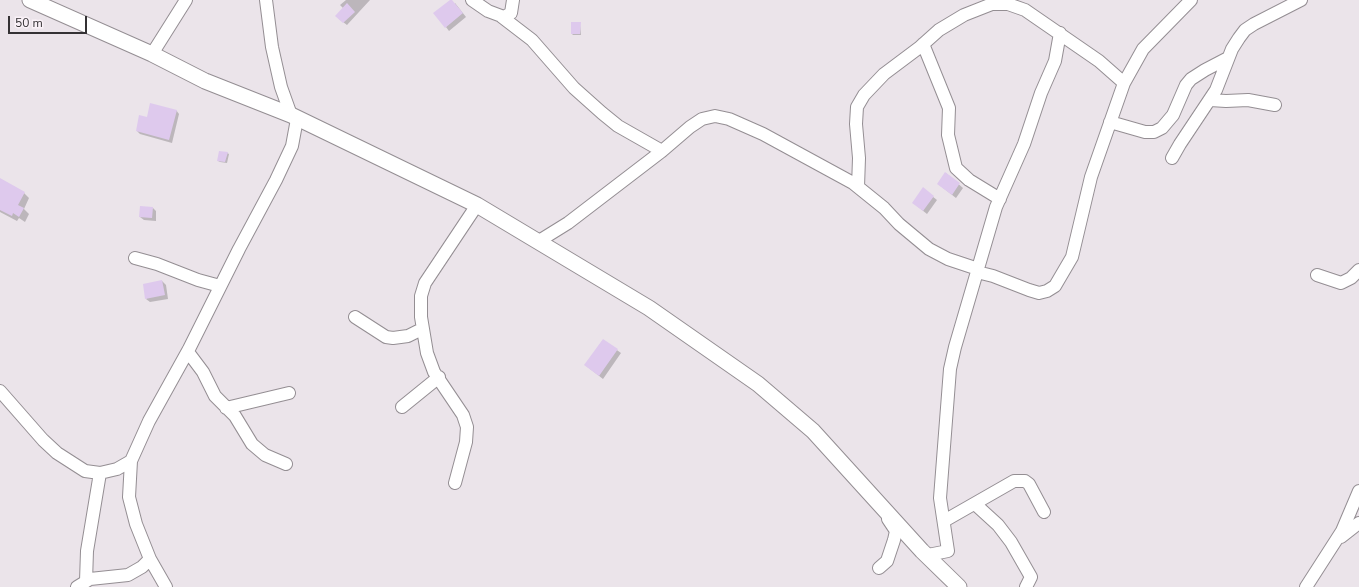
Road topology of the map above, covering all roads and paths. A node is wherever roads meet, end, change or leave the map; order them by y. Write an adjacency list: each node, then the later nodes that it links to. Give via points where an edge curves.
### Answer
1 (30, 0): 12 (street)
2 (186, 0): 12 (street)
3 (266, 0): 17 (street, via 272,47 281,86)
4 (472, 0): 9 (street)
5 (513, 0): 9 (street, via 511,13)
6 (1191, 0): 14 (street, via 1143,49)
7 (1301, 0): 13 (street, via 1245,30)
8 (989, 3): 10 (street, via 1008,4 1025,10); 11 (street, via 939,30)
9 (502, 17): 19 (street, via 532,40 574,88 602,113 618,126)
10 (1060, 33): 14 (street); 22 (street, via 1055,62)
11 (923, 44): 21 (street, via 884,74 864,95 858,107); 22 (street, via 948,104 948,135 956,168 969,180)
12 (152, 54): 17 (street, via 205,81)
13 (1228, 58): 15 (street); 18 (street, via 1191,79 1173,115 1162,128 1146,132)
14 (1124, 83): 18 (street)
15 (1210, 100): 16 (street, via 1248,100); 20 (street)
16 (1274, 105)
17 (294, 117): 23 (street); 29 (street, via 292,146)
18 (1110, 122): 27 (street, via 1091,178 1072,257 1055,286 1039,292)
19 (662, 151): 21 (street, via 702,119 715,116 729,119 763,134); 24 (street, via 568,223)
20 (1172, 158)
21 (858, 187): 27 (street, via 930,249)
22 (1000, 199): 27 (street)
23 (477, 205): 24 (street); 31 (street, via 425,283 421,296)
24 (539, 241): 43 (street, via 649,308 758,384 814,431)
25 (135, 258): 29 (street)
26 (1359, 270): 28 (street, via 1351,278 1340,283)
27 (978, 271): 46 (street, via 950,369 940,498)
28 (1317, 275)
29 (220, 286): 32 (street)
30 (356, 317): 31 (street, via 386,337 408,336)
31 (422, 330): 33 (street, via 427,353 434,372)
32 (188, 352): 37 (street, via 203,372 215,396); 38 (street, via 149,421)
33 (439, 377): 36 (street); 41 (street, via 463,415 467,427 466,442)
34 (0, 390): 40 (street, via 31,428 57,453 85,471)
35 (289, 393): 37 (street)
36 (402, 407)
37 (226, 408): 39 (street, via 235,416 258,450)
38 (131, 461): 40 (street, via 117,469); 51 (street, via 129,497 136,524)
39 (286, 464)
40 (100, 473): 53 (street)
41 (455, 483)
42 (1359, 491): 49 (street, via 1342,531)
43 (878, 504): 50 (street); 52 (street, via 896,531 892,552)
44 (975, 504): 45 (street, via 1014,481 1025,481 1034,490); 46 (street); 56 (street, via 998,525 1011,542 1031,577)
45 (1044, 512)
46 (944, 521): 50 (street, via 948,551)
47 (1359, 523): 48 (street)
48 (1353, 534): 49 (street)
49 (1334, 542): 57 (street)
50 (928, 555): 55 (street)
51 (150, 559): 53 (street, via 128,575 95,578); 54 (street)
52 (879, 568)
53 (83, 585)
54 (166, 587)
55 (958, 587)
56 (1026, 587)
57 (1306, 587)

